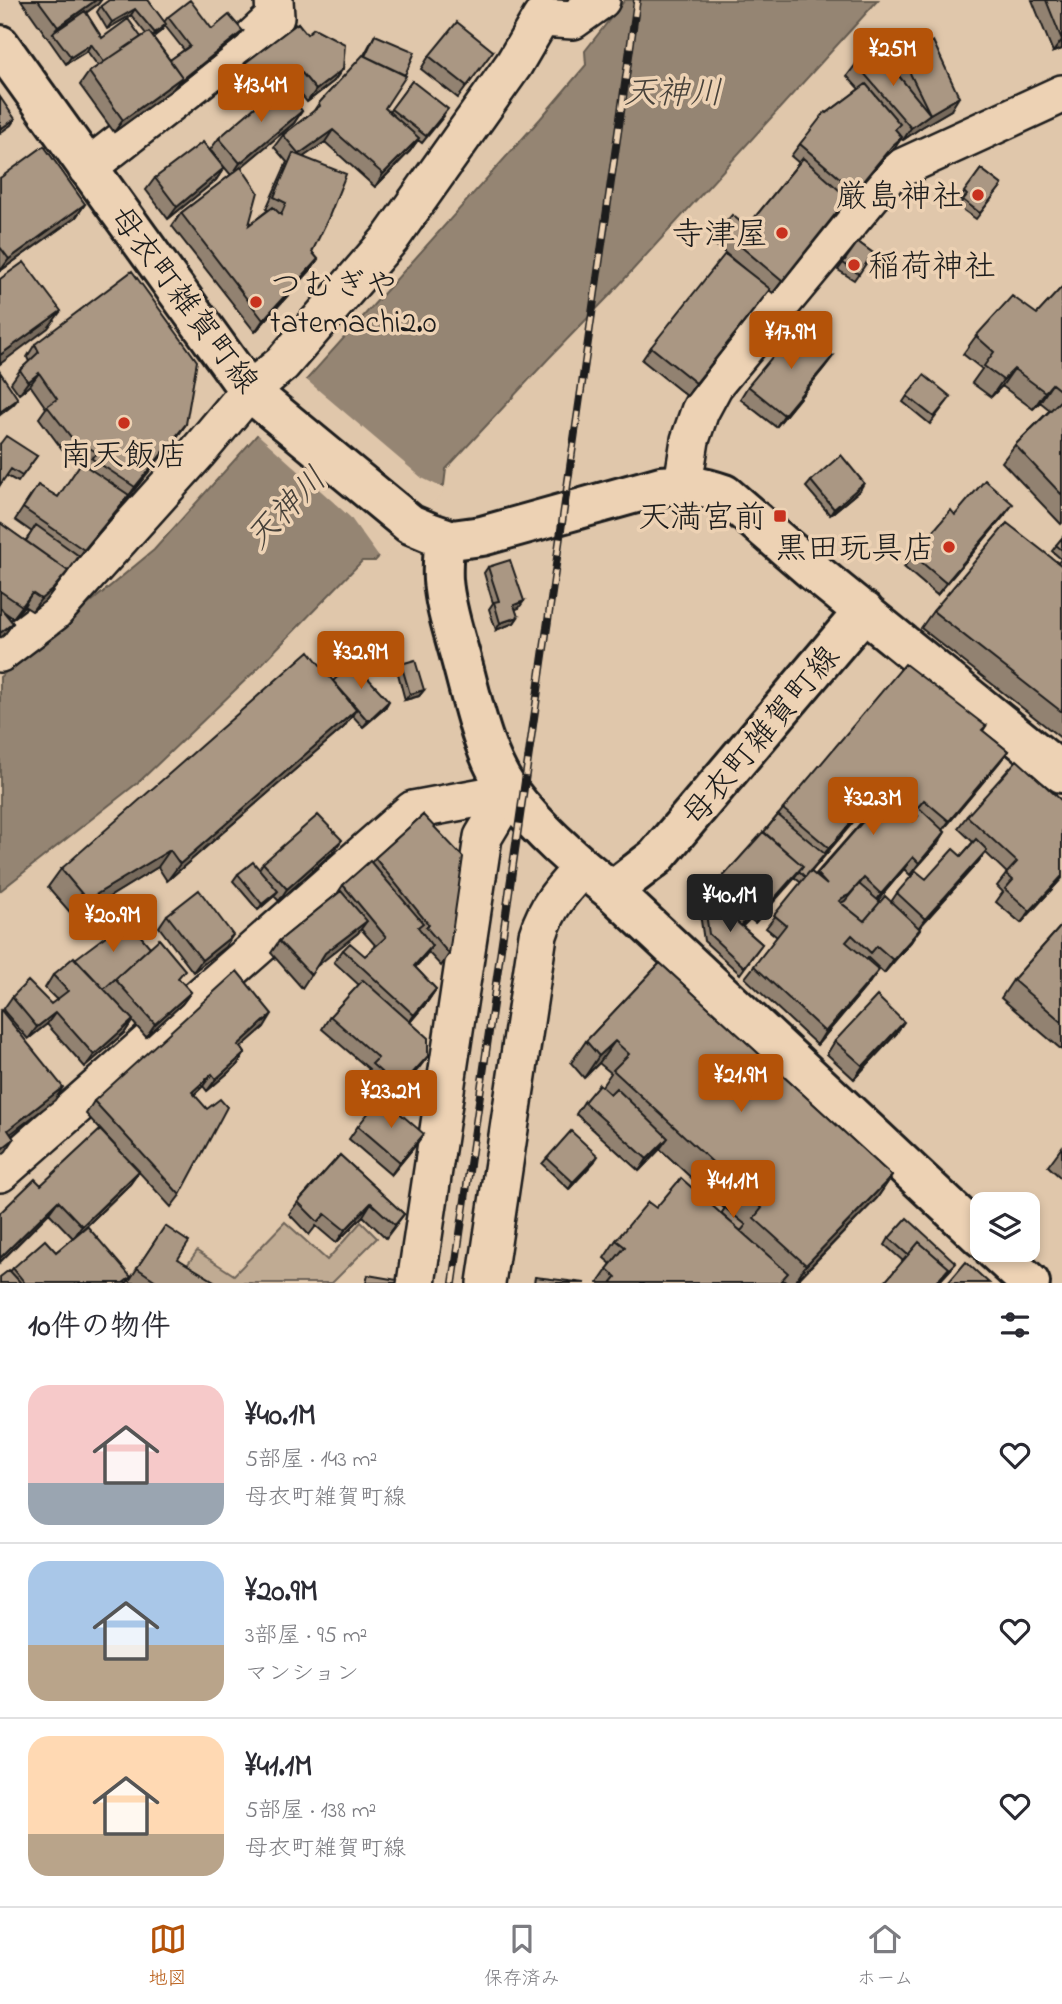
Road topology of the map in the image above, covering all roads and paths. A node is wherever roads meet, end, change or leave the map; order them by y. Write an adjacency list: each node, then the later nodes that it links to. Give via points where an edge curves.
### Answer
1 (274, 0): 6 (street, via 275,17 246,44)
2 (601, 0): 3 (street, via 573,20)
3 (536, 9): 7 (street, via 514,64 390,239 282,364)
4 (0, 45): 6 (main road, 母衣町雑賀町線)
5 (1062, 94): 8 (street, via 890,173 714,385 690,440)
6 (87, 168): 7 (main road, 母衣町雑賀町線)
7 (262, 401): 9 (main road, 母衣町雑賀町線); 11 (street, via 197,453 54,612)
8 (683, 484): 9 (main road, via 482,537 463,540); 10 (main road, via 724,494)
9 (427, 531): 13 (main road, via 479,725)
10 (864, 611): 12 (main road); 14 (main road, 母衣町雑賀町線, via 656,857)
11 (0, 653)
12 (1061, 768)
13 (510, 792): 14 (main road, via 538,826); 15 (street, via 413,810); 18 (street, via 483,837)
14 (597, 879): 16 (main road); 19 (street, via 556,897 538,935)
15 (0, 1173)
16 (970, 1227)
17 (1007, 1262): 20 (main road)
18 (416, 1283)
19 (486, 1283)
20 (1030, 1283)

